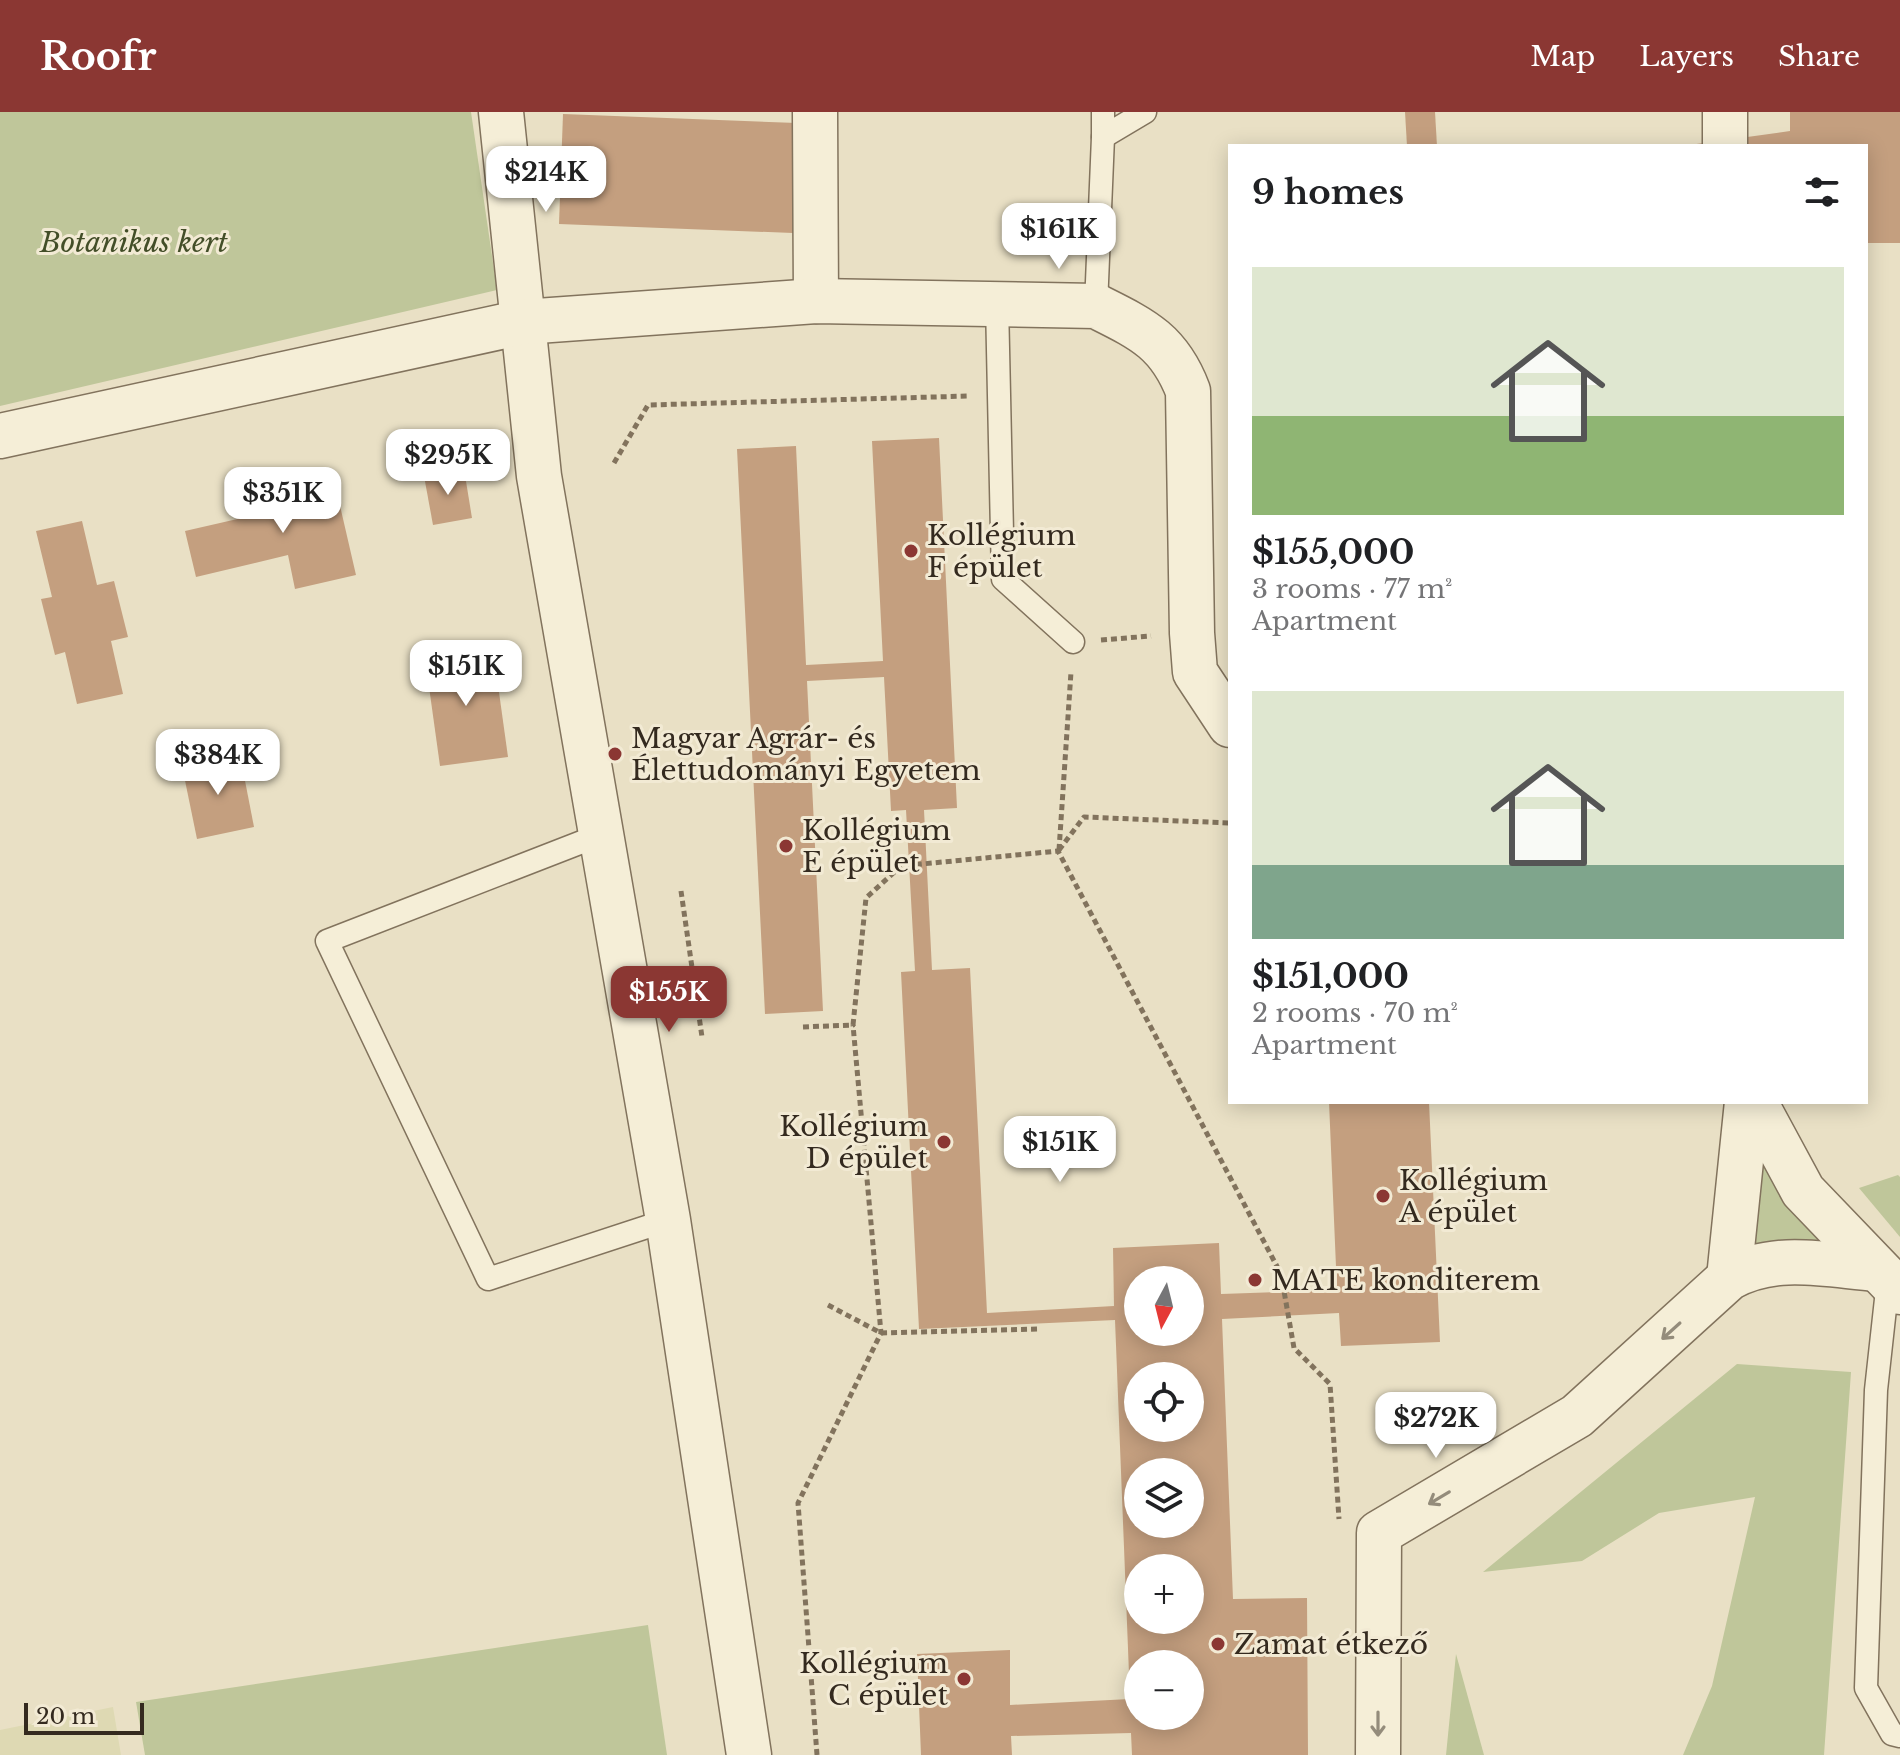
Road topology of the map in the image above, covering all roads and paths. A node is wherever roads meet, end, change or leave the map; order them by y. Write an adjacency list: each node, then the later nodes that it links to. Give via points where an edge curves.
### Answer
1 (501, 112): 11 (street)
2 (815, 112): 8 (street)
3 (1103, 112): 6 (lane)
4 (1145, 112): 6 (lane)
5 (1725, 112): 7 (street)
6 (1103, 137): 10 (lane)
7 (1725, 144)
8 (816, 301): 9 (street); 11 (street)
9 (997, 303): 10 (street); 12 (lane)
10 (1096, 306): 15 (street, via 1162,344 1178,364 1188,391)
11 (523, 322): 13 (street); 19 (street, via 539,476)
12 (997, 396): 14 (path, via 648,405); 16 (lane, via 1003,579)
13 (0, 436)
14 (614, 463)
15 (1192, 633): 16 (path); 17 (street, via 1195,672)
16 (1073, 642): 20 (path)
17 (1228, 722)
18 (1228, 823): 20 (path, via 1084,817)
19 (600, 835): 27 (street); 27 (lane, via 327,941 488,1279)
20 (1058, 851): 22 (path, via 901,866 866,898); 33 (path, via 1281,1274 1294,1348 1330,1384 1339,1519)
21 (681, 891): 24 (path)
22 (853, 1025): 23 (path); 32 (path)
23 (803, 1027)
24 (702, 1037)
25 (1747, 1104): 28 (street)
26 (1756, 1104): 29 (street, via 1803,1191)
27 (668, 1220): 35 (street)
28 (1729, 1278): 29 (street, via 1768,1262); 33 (street, one-way to 33, via 1577,1416)
29 (1888, 1280): 34 (lane, via 1876,1390 1866,1688 1892,1734)
30 (828, 1305): 32 (path)
31 (1040, 1329): 32 (path)
32 (881, 1333): 36 (path, via 798,1503)
33 (1379, 1533): 37 (street, one-way to 37)
34 (1900, 1736)
35 (749, 1755)
36 (817, 1755)
37 (1378, 1755)

